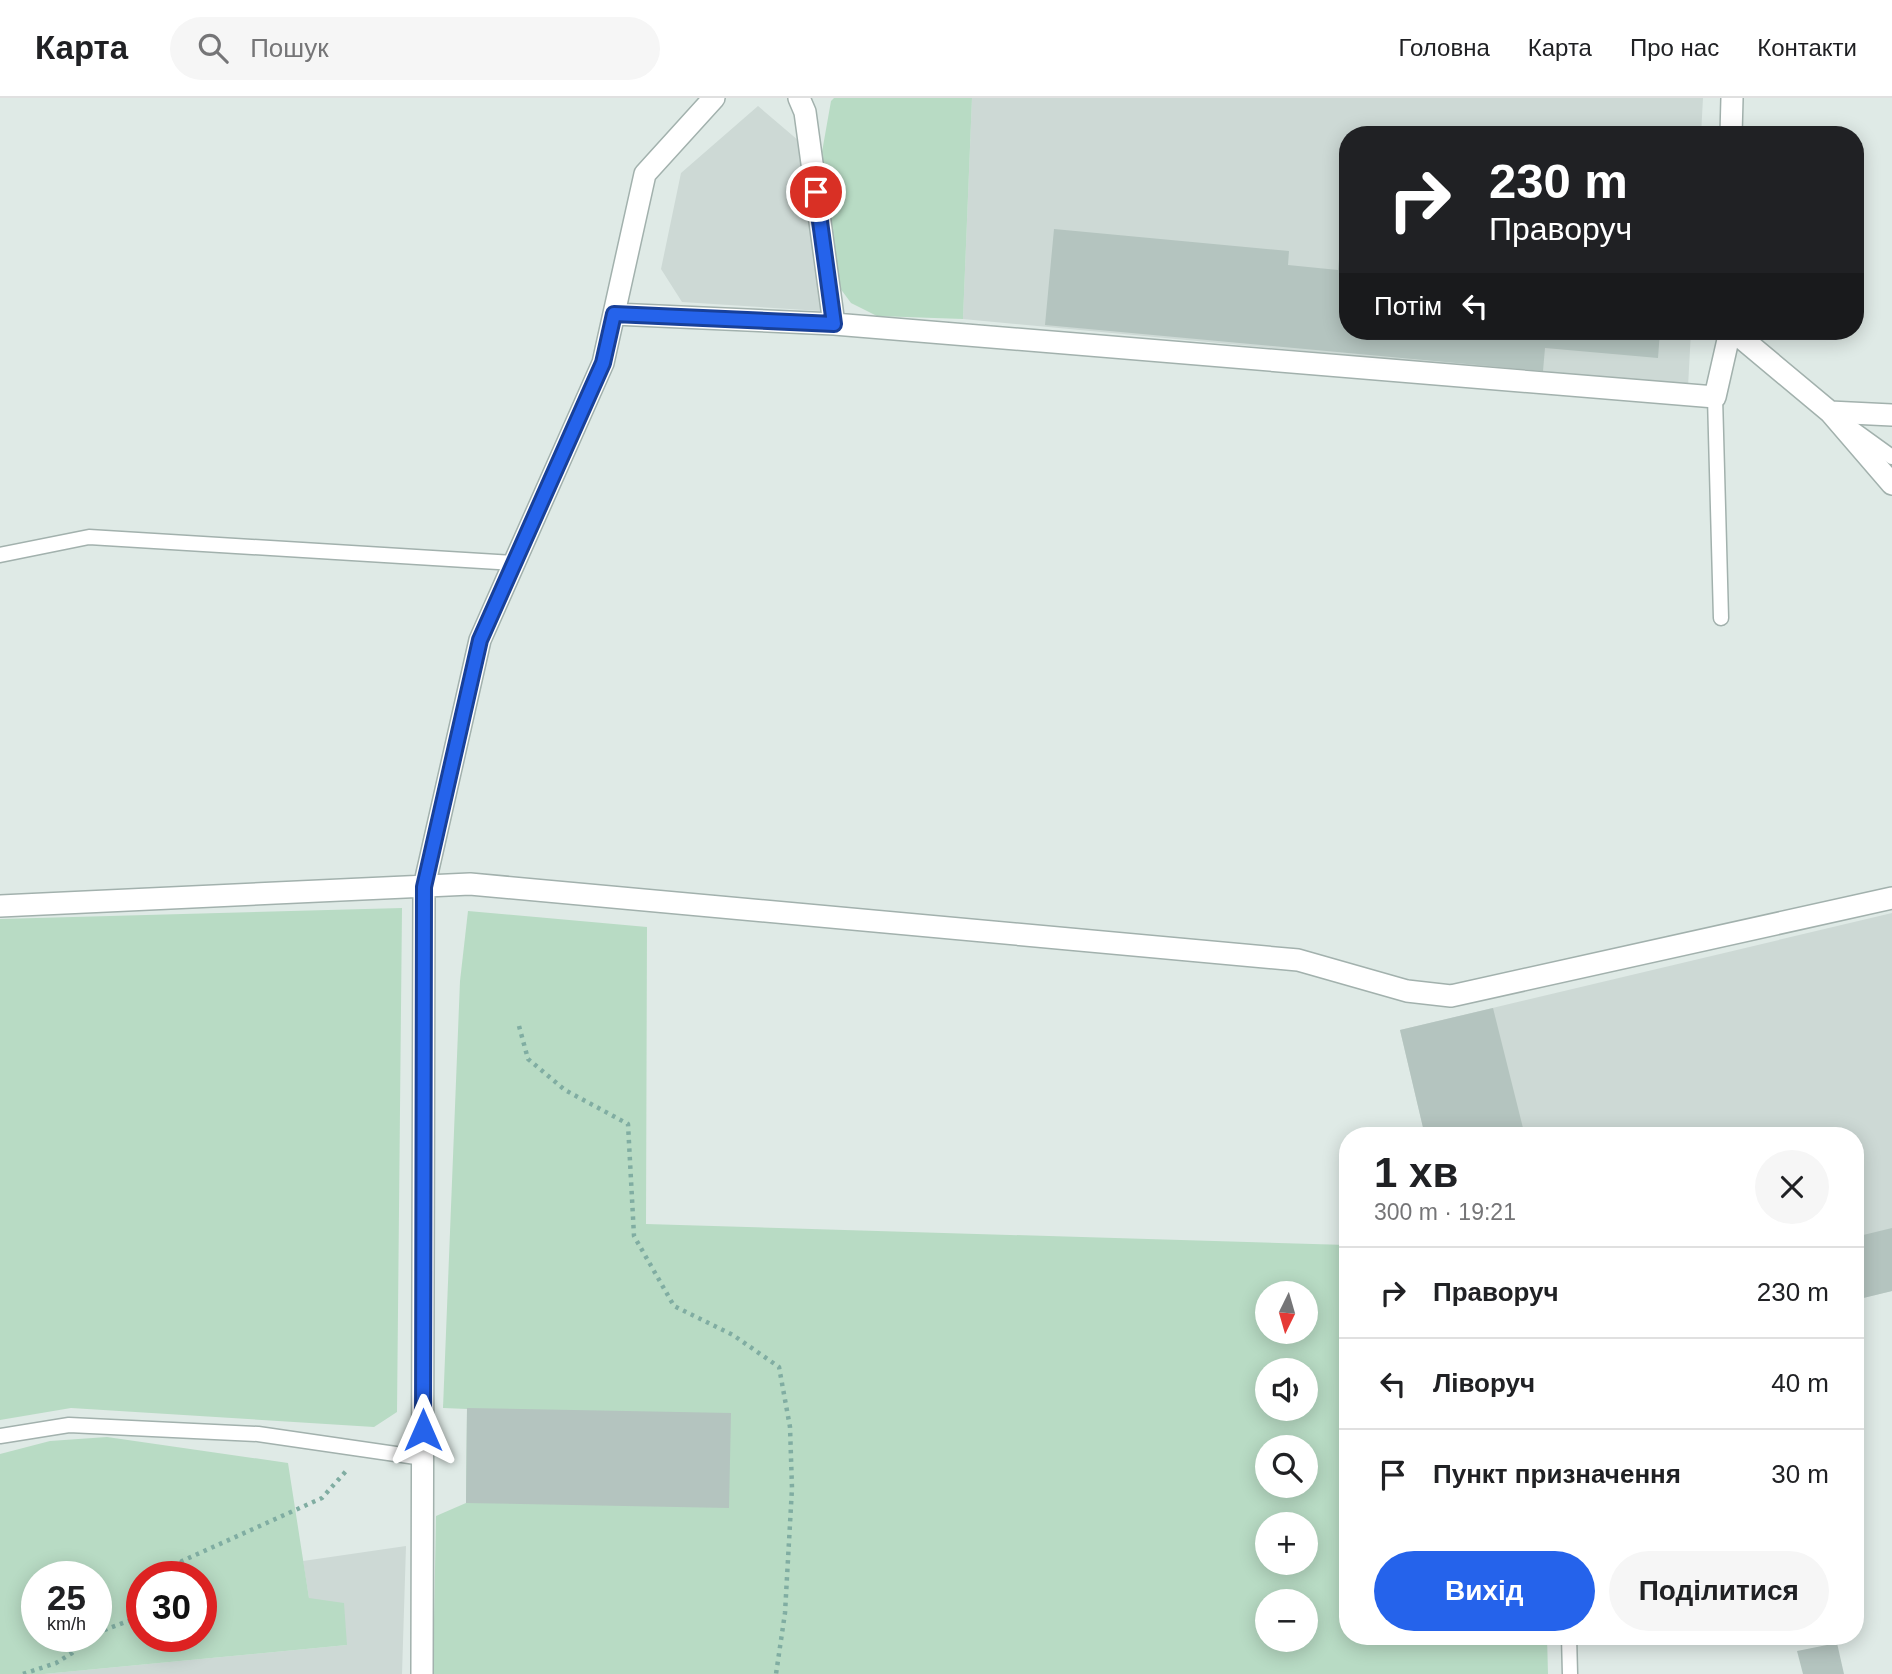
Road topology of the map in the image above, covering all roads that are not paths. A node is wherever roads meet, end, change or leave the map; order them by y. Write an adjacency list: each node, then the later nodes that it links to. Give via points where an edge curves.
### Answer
1 (714, 98): 5 (street, via 645,174)
2 (800, 98): 6 (street)
3 (1732, 98): 4 (street)
4 (1731, 126)
5 (614, 314): 6 (street); 15 (street, via 603,363)
6 (834, 324): 9 (street)
7 (1729, 340): 9 (street)
8 (1742, 340): 10 (street)
9 (1715, 397): 16 (lane)
10 (1830, 412): 11 (street); 12 (lane); 13 (street)
11 (1892, 415)
12 (1892, 457)
13 (1892, 484)
14 (0, 555): 15 (lane, via 89,537)
15 (514, 563): 17 (street, via 480,640)
16 (1721, 618)
17 (424, 887): 18 (street, via 470,884 1298,960 1407,991 1451,996); 19 (street); 21 (street)
18 (1892, 898)
19 (0, 906)
20 (0, 1437): 21 (lane, via 69,1425 258,1434)
21 (423, 1458): 23 (street)
22 (1569, 1645): 24 (lane)
23 (422, 1674)
24 (1570, 1674)

